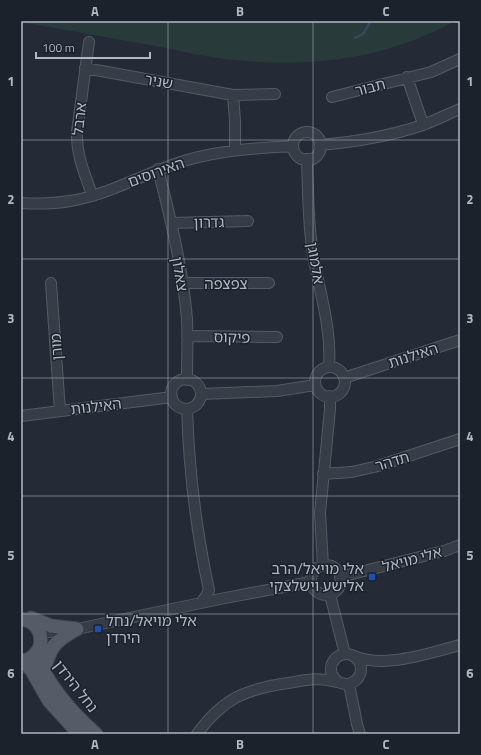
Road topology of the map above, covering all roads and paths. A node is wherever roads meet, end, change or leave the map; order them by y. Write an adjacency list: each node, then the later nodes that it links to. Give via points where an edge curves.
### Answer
1 (89, 42): 3 (street, ארבל)
2 (460, 59): 4 (street, תבור, via 430,72)
3 (85, 68): 6 (street, שניר); 15 (street, ארבל, via 77,144)
4 (407, 77): 7 (street, תבור); 9 (street)
5 (275, 94): 6 (street, שניר)
6 (233, 95): 12 (street)
7 (332, 97)
8 (460, 109): 9 (street)
9 (423, 124): 10 (street, via 384,136)
10 (320, 145): 11 (street, via 317,136 306,132 297,136); 13 (street, via 315,157)
11 (293, 146): 12 (street, האירוסים); 13 (street, via 296,155)
12 (235, 150): 14 (street, האירוסים)
13 (307, 159): 25 (street, אלמוגן, via 312,249 328,330)
14 (158, 169): 15 (street, האירוסים); 18 (street, צאלון)
15 (92, 195): 16 (street, האירוסים, via 70,201)
16 (21, 203)
17 (248, 221): 18 (street, גדרון)
18 (171, 223): 20 (street, צאלון)
19 (52, 283): 33 (street, מורן)
20 (182, 283): 21 (street, צפצפה); 22 (street, צאלון)
21 (270, 283)
22 (187, 336): 23 (street, פיקוס); 27 (street, צאלון)
23 (278, 337)
24 (460, 340): 26 (street, האילנות)
25 (329, 367): 26 (street, via 340,371); 28 (street, via 318,373)
26 (344, 378): 31 (street, via 344,386 340,392)
27 (187, 380): 29 (street, via 199,386); 30 (street, via 177,383)
28 (315, 385): 29 (street, via 277,391); 31 (street, via 319,392)
29 (201, 394): 32 (street, via 196,406)
30 (172, 396): 32 (street, via 173,402); 33 (street, האילנות)
31 (330, 396): 36 (street)
32 (187, 409): 41 (street, via 193,495)
33 (60, 411): 34 (street, האילנות)
34 (21, 416)
35 (460, 440): 36 (street, תדהר, via 378,466 352,472)
36 (323, 474): 38 (street, via 320,514)
37 (460, 546): 39 (street, אלי מויאל)
38 (323, 566): 39 (street, via 336,569); 40 (street, via 315,570)
39 (340, 577): 42 (street, via 340,585)
40 (310, 582): 42 (street, via 318,592); 43 (street)
41 (208, 590): 43 (street); 44 (street)
42 (330, 595): 51 (street)
43 (220, 599): 44 (street)
44 (201, 603): 47 (street)
45 (21, 610): 47 (main road, via 39,623)
46 (21, 619): 48 (main road, via 30,621)
47 (77, 629): 48 (street); 55 (main road, via 62,637 52,648)
48 (40, 633): 50 (main road, via 41,644)
49 (460, 645): 54 (street)
50 (35, 654): 52 (main road); 55 (main road, נחל הירדן)
51 (349, 655): 53 (street, via 336,657); 54 (street, via 363,660); 58 (street, via 361,665 360,675)
52 (22, 660): 59 (main road, נחל הירדן, via 49,701)
53 (333, 661): 56 (street, via 326,669); 57 (street, via 331,673)
54 (384, 662): 58 (street, via 366,671)
55 (43, 672): 60 (main road, נחל הירדן, via 57,692)
56 (304, 680): 57 (street, via 323,679); 61 (street, via 253,689 231,700 207,720)
57 (337, 682): 58 (street)
58 (353, 682): 62 (street)
59 (79, 734)
60 (96, 734)
61 (197, 734)
62 (360, 734)

